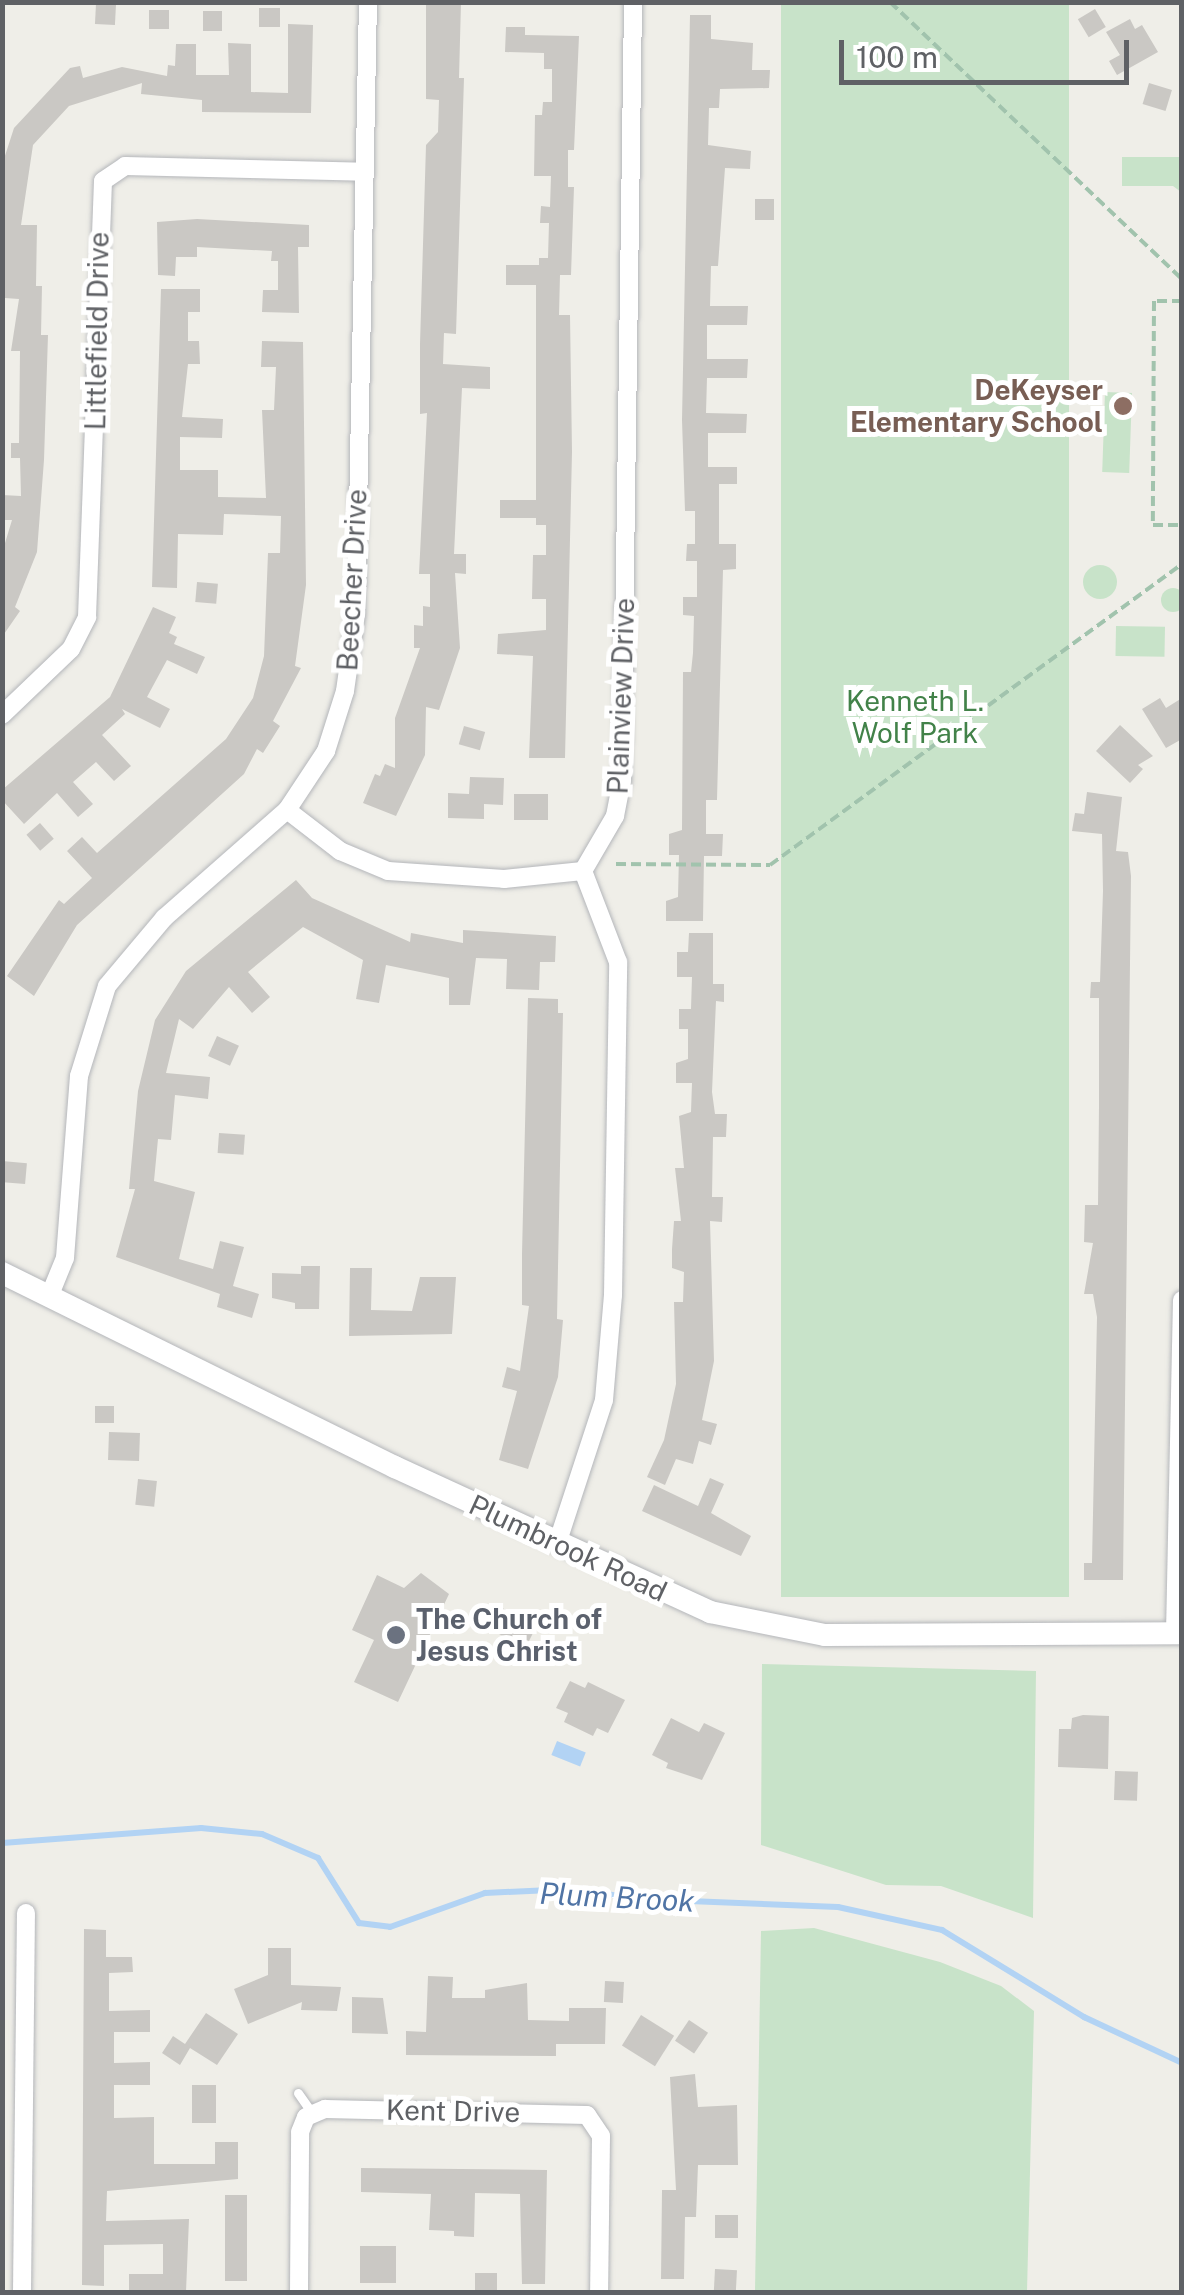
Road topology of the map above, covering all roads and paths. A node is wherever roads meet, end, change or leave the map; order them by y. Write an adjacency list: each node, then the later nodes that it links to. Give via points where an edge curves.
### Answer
1 (368, 2): 4 (street, Beecher Drive)
2 (634, 2): 12 (street, Plainview Drive, via 622,781 615,816)
3 (890, 2): 5 (path)
4 (364, 172): 9 (street, Littlefield Drive, via 125,166 103,182 87,616 72,649); 10 (street, Beecher Drive, via 352,655 326,751)
5 (1182, 279)
6 (1182, 301): 7 (path, via 1154,301 1152,524)
7 (1182, 525)
8 (1182, 564): 11 (path, via 770,865)
9 (2, 714)
10 (287, 810): 12 (street, via 340,850 388,871 504,879); 14 (street, Beecher Drive, via 164,918 107,986 79,1076 65,1258)
11 (616, 864)
12 (584, 871): 17 (street, via 618,962 613,1295 600,1417)
13 (2, 1273): 14 (street, Plumbrook Road)
14 (49, 1297): 17 (street, Plumbrook Road)
15 (1182, 1300): 16 (street)
16 (1181, 1340): 18 (street)
17 (557, 1544): 18 (street, Plumbrook Road, via 710,1612 788,1631 876,1638)
18 (1178, 1634)
19 (26, 1913): 21 (street)
20 (2, 2061): 21 (street)
21 (24, 2062): 24 (street)
22 (298, 2093): 23 (lane)
23 (312, 2112): 25 (street, via 300,2132); 26 (street, Kent Drive, via 578,2112 593,2120 602,2136)
24 (22, 2292)
25 (299, 2292)
26 (600, 2292)

